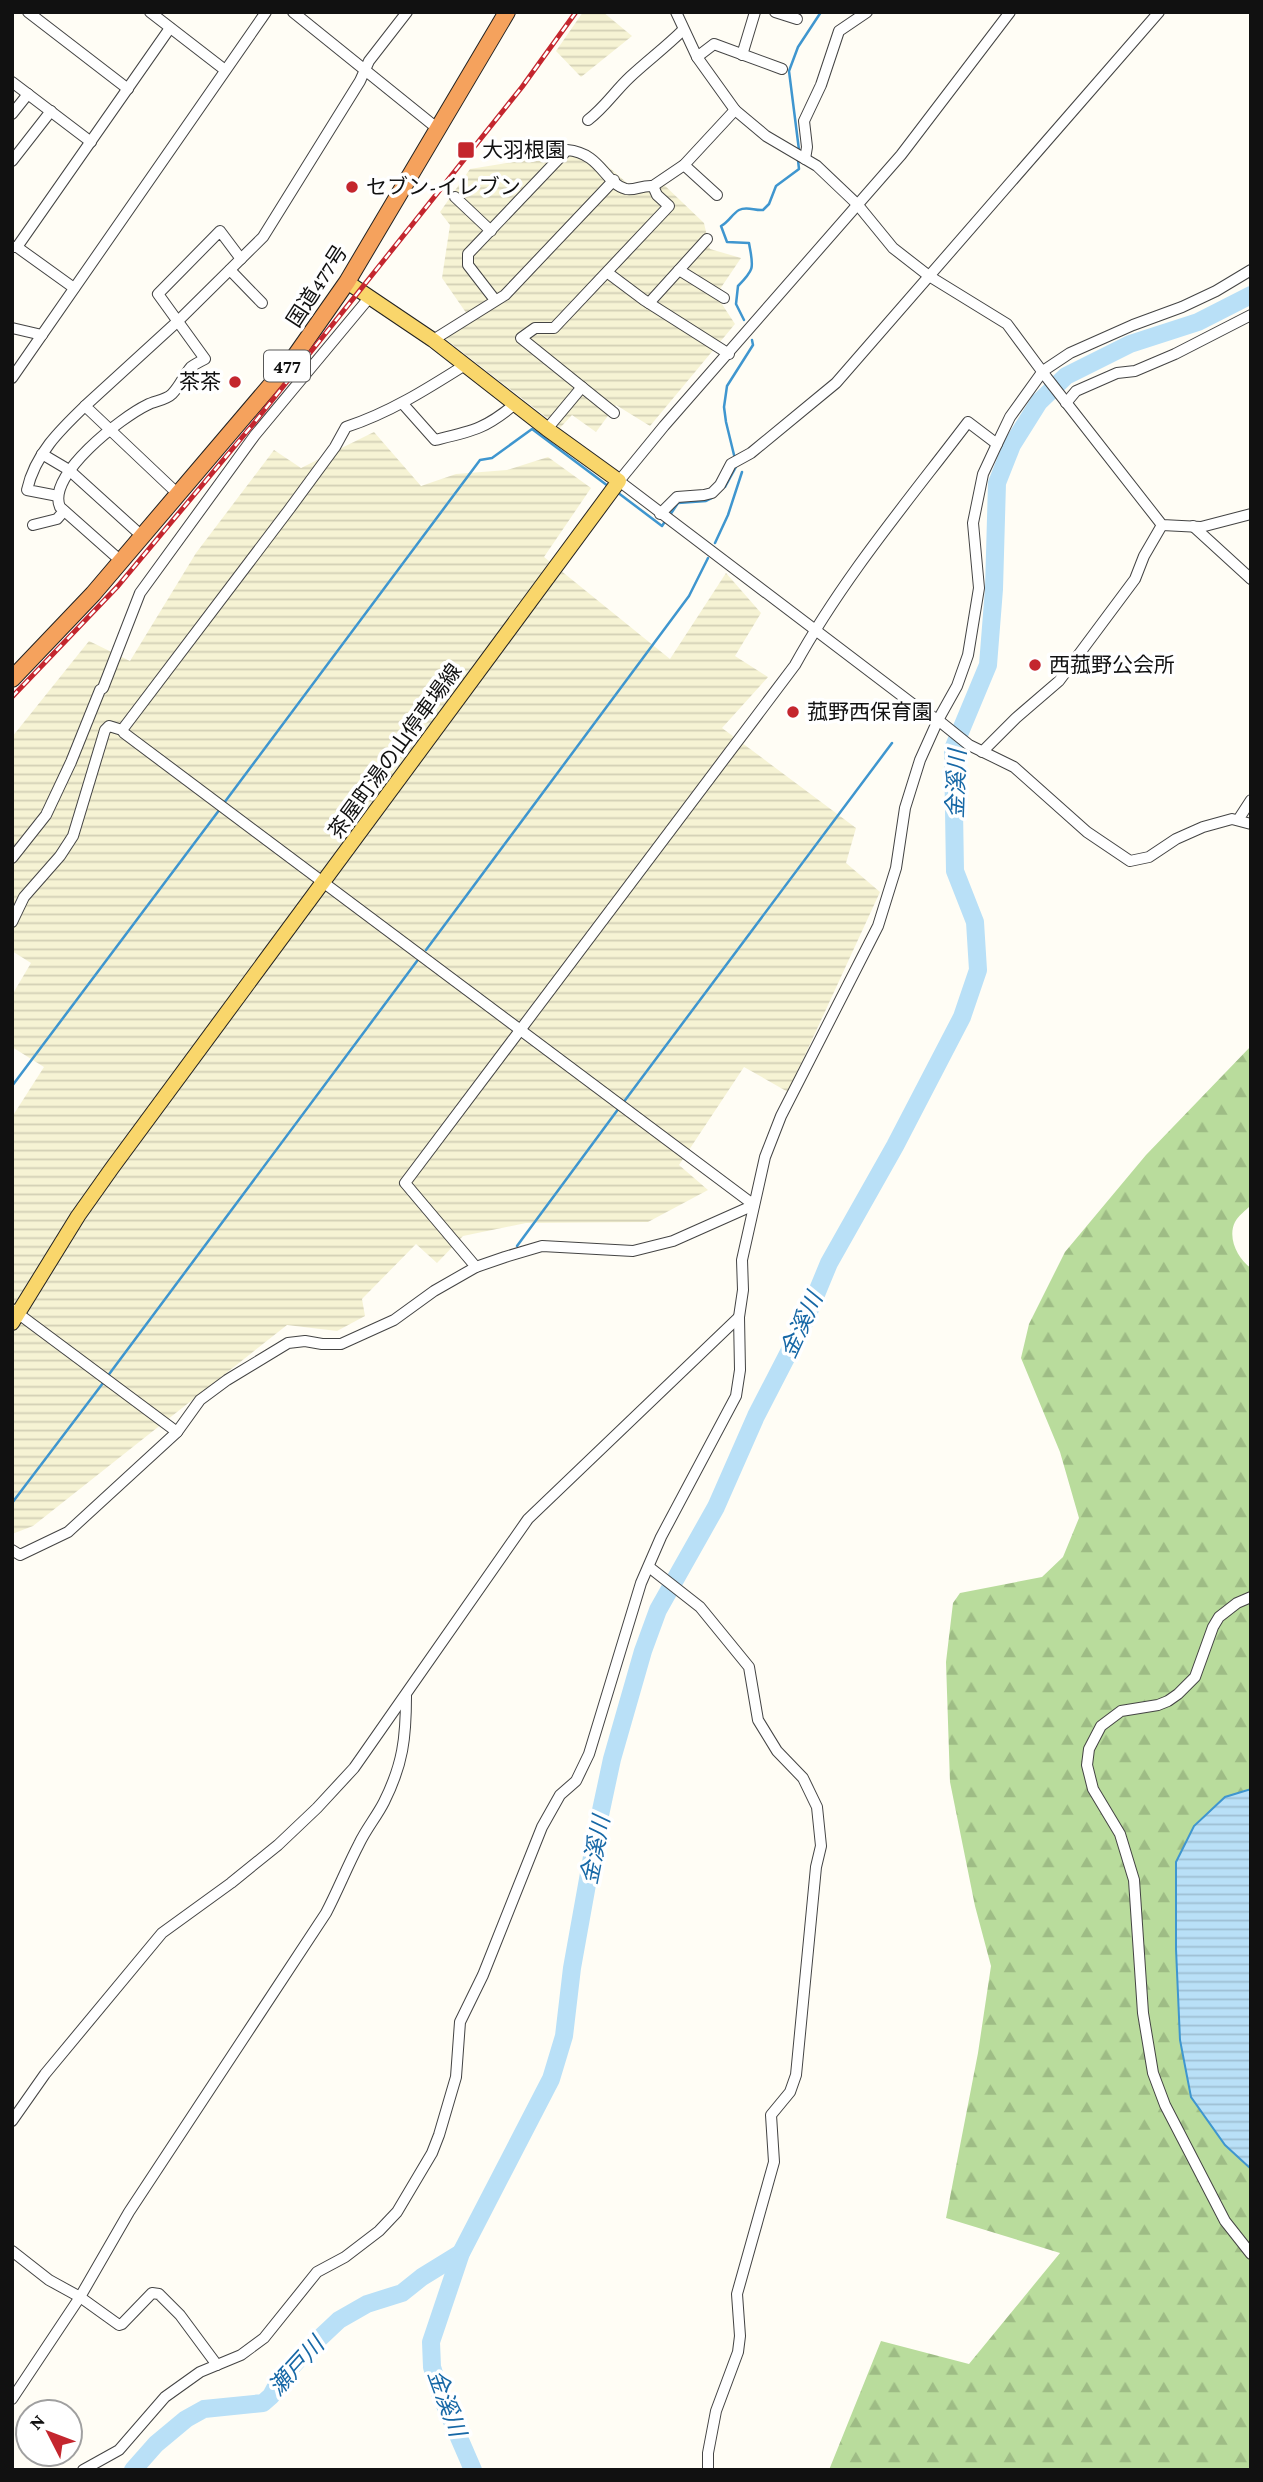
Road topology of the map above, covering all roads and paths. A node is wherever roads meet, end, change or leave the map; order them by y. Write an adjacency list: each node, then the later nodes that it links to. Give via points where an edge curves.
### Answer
1 (28, 12): 22 (street)
2 (150, 12): 14 (street)
3 (266, 12): 19 (street)
4 (293, 12): 20 (street)
5 (407, 12): 20 (street)
6 (507, 12): 28 (highway, 国道477号 / 477)
7 (676, 12): 15 (street)
8 (755, 12): 16 (street)
9 (775, 12): 13 (street)
10 (867, 12): 30 (street, via 839,31 804,121 807,147)
11 (1010, 12): 37 (street, via 901,155)
12 (1159, 12): 46 (street)
13 (797, 19)
14 (170, 28): 19 (street); 22 (street)
15 (683, 30): 17 (street); 27 (street)
16 (742, 55): 17 (street, via 714,44); 18 (street)
17 (697, 57): 24 (street)
18 (782, 69)
19 (225, 70): 48 (street)
20 (364, 72): 28 (street); 41 (street, via 269,228)
21 (12, 82): 23 (street)
22 (128, 89): 29 (street)
23 (28, 94): 25 (street); 26 (street)
24 (735, 110): 30 (street, via 766,136); 32 (street)
25 (51, 111): 29 (street); 31 (street)
26 (12, 114)
27 (588, 120)
28 (438, 129): 47 (highway, 国道477号 / 477)
29 (91, 142): 40 (street)
30 (800, 155): 37 (street)
31 (12, 161)
32 (684, 165): 34 (street); 35 (street)
33 (614, 180): 34 (street, via 623,189); 38 (street, via 586,154 567,150); 51 (street, via 505,295)
34 (653, 186): 45 (street, via 668,206)
35 (717, 195)
36 (455, 197): 38 (street)
37 (857, 204): 46 (street, via 893,248); 59 (street)
38 (491, 230): 51 (street, via 468,254 468,265)
39 (707, 239): 43 (street)
40 (15, 247): 48 (street)
41 (241, 259): 42 (street); 55 (street, via 220,231 158,294)
42 (230, 270): 52 (street); 55 (street)
43 (679, 270): 50 (street); 53 (street)
44 (1251, 270): 61 (street, via 1182,307 1070,353)
45 (608, 273): 53 (street); 63 (street, via 554,328 535,328 521,338)
46 (929, 276): 61 (street, via 1007,324); 78 (street, via 836,383 731,464 712,493 677,497)
47 (347, 282): 49 (main road); 75 (highway, 国道477号 / 477, via 293,359)
48 (74, 288): 57 (street)
49 (369, 298): 58 (main road); 94 (street, via 256,435 140,593 55,797)
50 (724, 298)
51 (495, 300): 58 (street)
52 (262, 303)
53 (649, 303): 59 (street)
54 (1251, 315): 64 (street, via 1175,354 1076,391)
55 (178, 321): 67 (street); 69 (street, via 205,359 192,367 170,396)
56 (12, 328): 57 (street)
57 (42, 335): 62 (street)
58 (433, 340): 60 (main road)
59 (729, 354): 74 (street)
60 (465, 365): 65 (street); 66 (main road)
61 (1044, 375): 64 (street); 71 (street, via 1010,417)
62 (12, 378)
63 (582, 387): 68 (street); 70 (street)
64 (1065, 401): 81 (street)
65 (402, 404): 66 (street, via 435,440 480,428); 89 (street, via 346,427)
66 (515, 404): 70 (main road)
67 (85, 405): 69 (street); 72 (street)
68 (614, 413)
69 (109, 429): 73 (street); 75 (street)
70 (547, 429): 74 (main road)
71 (997, 444): 86 (street, via 968,422); 88 (street, via 983,474 973,523 979,589 968,655)
72 (42, 454): 73 (street); 76 (street, via 27,490)
73 (69, 470): 76 (street); 83 (street)
74 (615, 487): 78 (street); 95 (main road, 茶屋町湯の山停車場線)
75 (179, 495): 83 (highway, 国道477号 / 477)
76 (58, 496): 77 (street)
77 (64, 511): 80 (street, via 57,519); 84 (street)
78 (660, 514): 86 (street)
79 (1251, 514): 82 (street)
80 (33, 524)
81 (1162, 525): 82 (street); 90 (street, via 1135,579 1059,681)
82 (1193, 526): 85 (street)
83 (142, 537): 84 (highway, 国道477号 / 477)
84 (122, 562): 87 (highway, 国道477号 / 477)
85 (1251, 579)
86 (815, 629): 88 (street); 97 (street, via 795,665)
87 (12, 679)
88 (941, 723): 90 (street); 98 (street, via 920,760 908,798 885,911 781,1116)
89 (122, 730): 95 (street); 96 (street, via 111,726 105,730 73,836 24,897)
90 (980, 751): 92 (street, via 1014,767 1087,832 1130,861 1149,857 1203,827)
91 (1251, 800): 92 (street)
92 (1238, 820): 93 (street)
93 (1251, 824)
94 (12, 858)
95 (324, 883): 97 (street); 100 (main road, 茶屋町湯の山停車場線, via 112,1168)
96 (12, 922)
97 (520, 1030): 98 (street); 99 (street, via 405,1182)
98 (754, 1205): 99 (street, via 673,1241 633,1251 542,1246); 101 (street, via 742,1260)
99 (475, 1267): 102 (street, via 394,1320 341,1343 288,1343 200,1400)
100 (14, 1315): 102 (street)
101 (739, 1317): 104 (street, via 736,1396 661,1537); 106 (street, via 528,1519)
102 (177, 1432): 103 (street, via 68,1532 20,1555)
103 (12, 1550)
104 (651, 1569): 111 (street, via 622,1642 589,1754 576,1781 560,1795 542,1827 463,2014 456,2077 432,2153 387,2224 317,2272 264,2337 241,2355); 114 (street, via 700,1607 749,1667 758,1720 777,1751 803,1778 821,1828 796,2075 790,2092 771,2115 774,2162 737,2294 738,2352 716,2411)
105 (1251, 1597): 109 (street, via 1219,1618 1195,1677 1178,1695 1121,1711 1101,1726 1089,1749 1087,1765 1093,1789 1120,1834 1134,1880 1143,2013 1153,2073 1225,2221)
106 (406, 1696): 107 (street, via 354,1768 317,1808 232,1883 162,1933 45,2074); 110 (street, via 400,1764 326,1913 129,2212)
107 (12, 2121)
108 (12, 2251): 110 (street)
109 (1251, 2254)
110 (80, 2297): 111 (street, via 119,2325 150,2296 159,2294); 112 (street)
111 (217, 2365): 113 (street, via 158,2402 119,2450)
112 (12, 2399)
113 (83, 2470)
114 (708, 2470)

